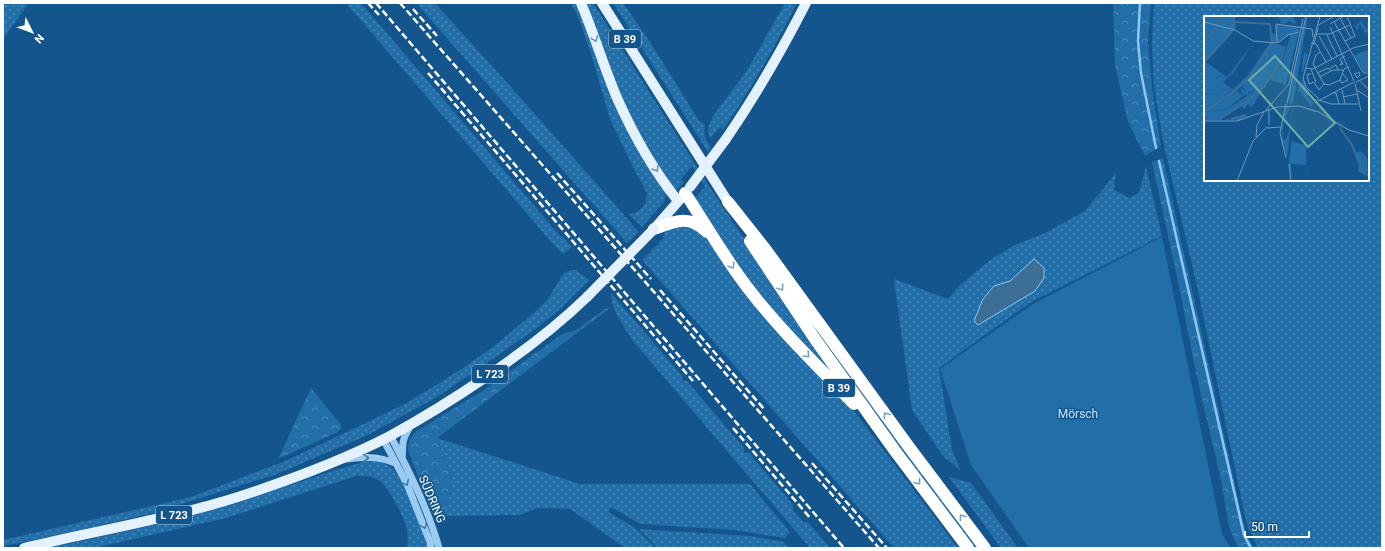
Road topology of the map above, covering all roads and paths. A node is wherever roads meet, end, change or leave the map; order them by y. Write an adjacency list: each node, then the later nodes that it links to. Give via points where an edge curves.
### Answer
1 (581, 3): 4 (main road, one-way to 4, via 618,98 636,136 669,190)
2 (602, 3): 5 (main road, B 39)
3 (806, 3): 4 (main road, bridge, via 746,111)
4 (684, 194): 6 (main road, L 723); 7 (highway, B 39)
5 (728, 202): 10 (highway, B 39, one-way to 10, via 759,256); 18 (highway, B 39, one-way to 5)
6 (654, 229): 7 (highway, B 39, via 682,220 693,222 702,227); 8 (main road, L 723, bridge, via 564,320 464,392)
7 (714, 240): 10 (highway, B 39, one-way to 10, via 768,313 864,414)
8 (412, 423): 9 (main road, L 723); 11 (street, SÜDRING, via 402,445)
9 (387, 437): 11 (street, SÜDRING); 12 (main road, L 723); 13 (street, SÜDRING)
10 (895, 451): 17 (highway, B 39, one-way to 17)
11 (402, 459): 16 (street, SÜDRING, via 430,520)
12 (337, 460): 13 (street, one-way to 13, via 366,457); 14 (main road, L 723, via 238,497 189,511)
13 (394, 463): 15 (street, SÜDRING, one-way to 15, via 410,491)
14 (24, 548)
15 (432, 548)
16 (438, 548)
17 (968, 548)
18 (985, 548)

